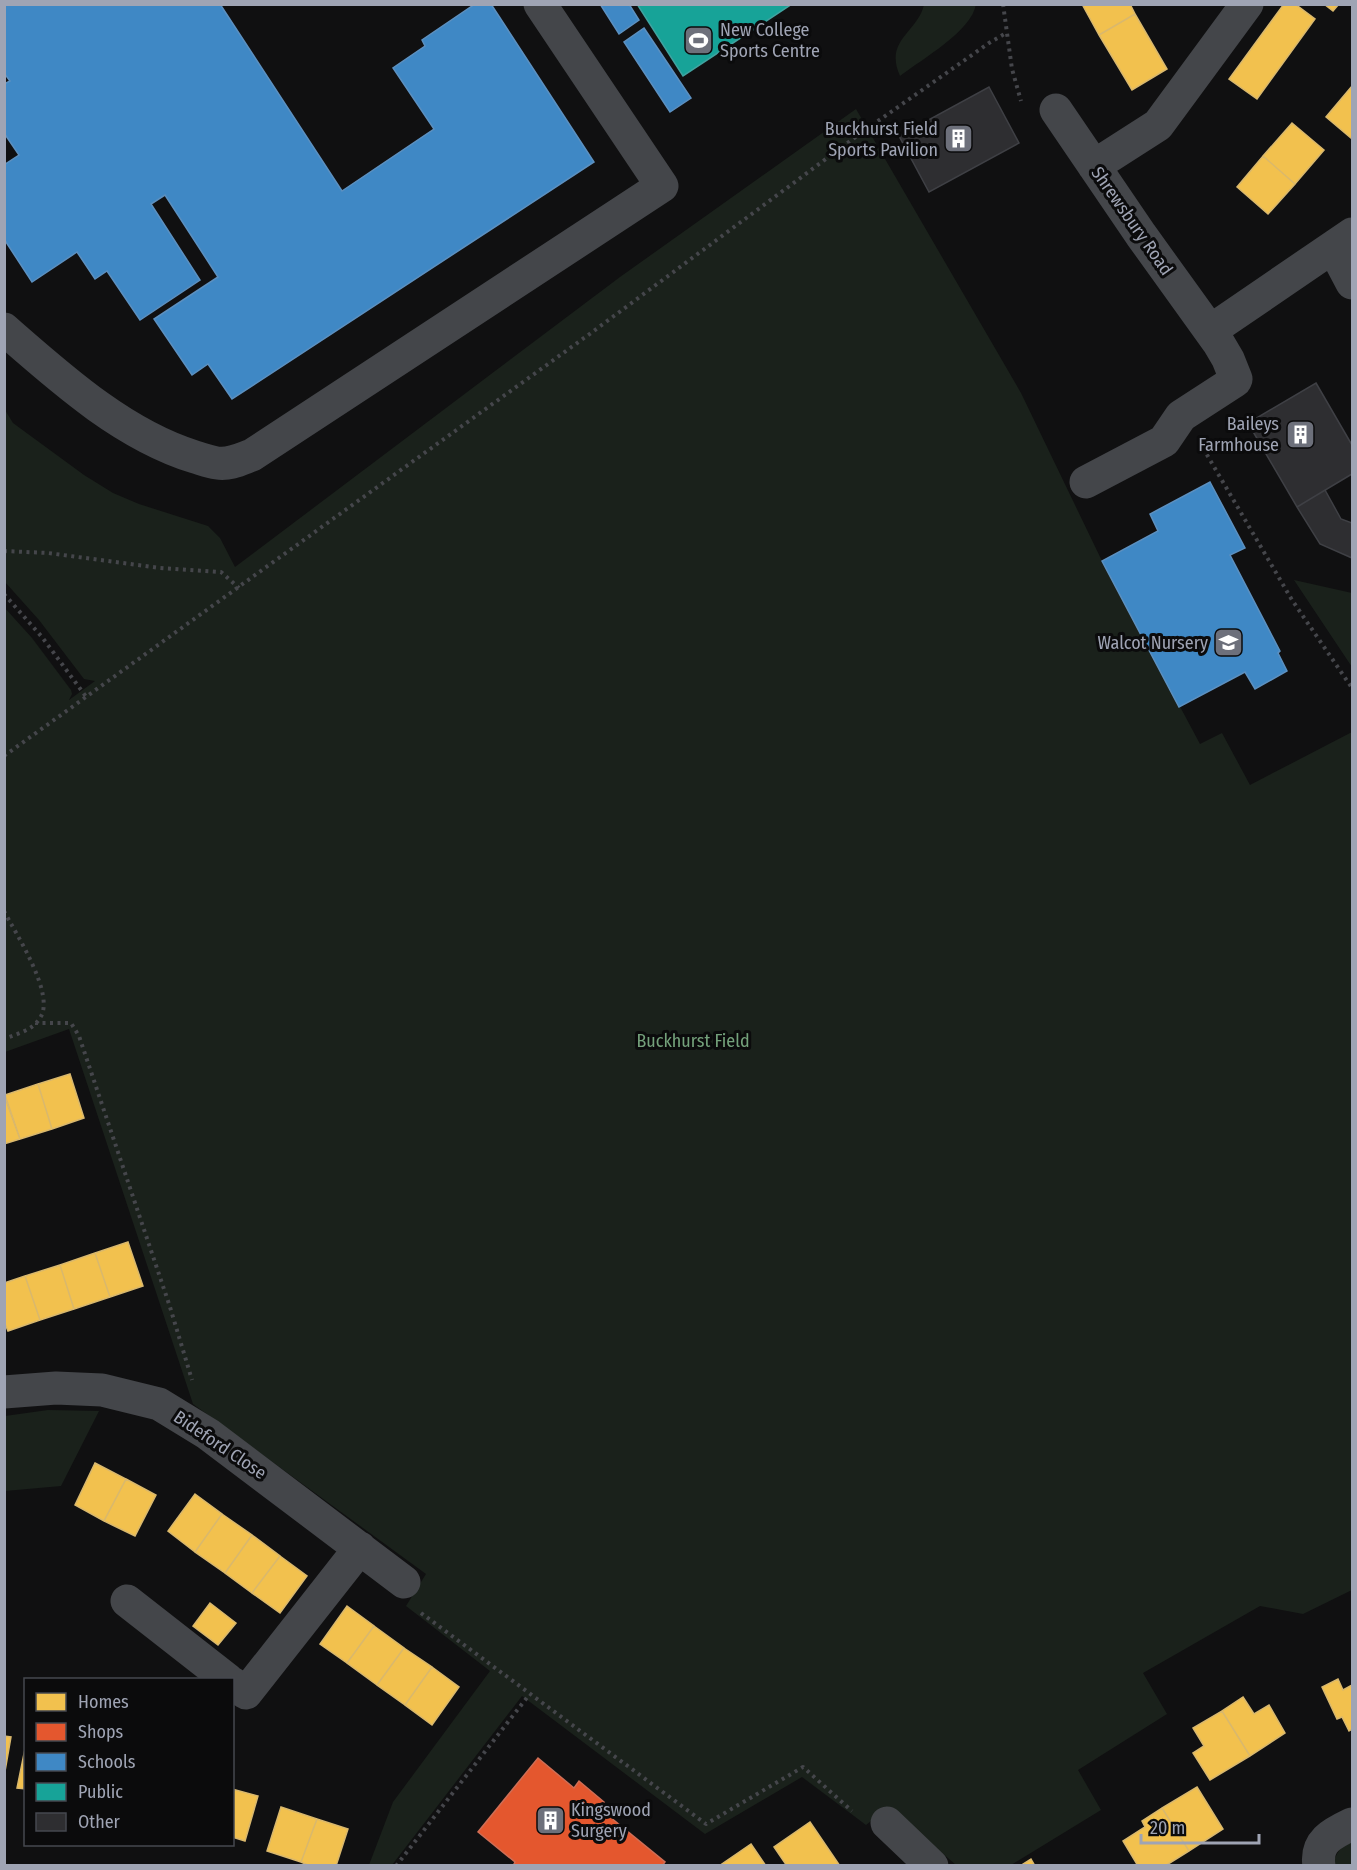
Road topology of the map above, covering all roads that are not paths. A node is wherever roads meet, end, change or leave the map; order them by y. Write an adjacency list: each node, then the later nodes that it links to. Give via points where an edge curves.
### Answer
1 (540, 4): 7 (street, via 662,186 252,455 231,463 216,463 174,451 147,438 69,383)
2 (1247, 4): 4 (street, via 1158,125)
3 (1056, 110): 4 (street, Shrewsbury Road)
4 (1094, 166): 8 (street, Shrewsbury Road)
5 (1343, 241): 6 (street); 8 (street)
6 (1353, 283)
7 (4, 329)
8 (1210, 331): 9 (street, Shrewsbury Road, via 1228,359 1235,381 1178,419 1164,441)
9 (1086, 482)
10 (4, 1392): 11 (street, Bideford Close, via 102,1390 159,1404 208,1434)
11 (360, 1548): 12 (street, Bideford Close); 15 (street, via 246,1693)
12 (404, 1582)
13 (127, 1601): 14 (street)
14 (225, 1678)
15 (234, 1684)
16 (887, 1823): 18 (street)
17 (1353, 1824): 19 (street, via 1332,1833 1322,1844)
18 (924, 1863)
19 (1318, 1866)

